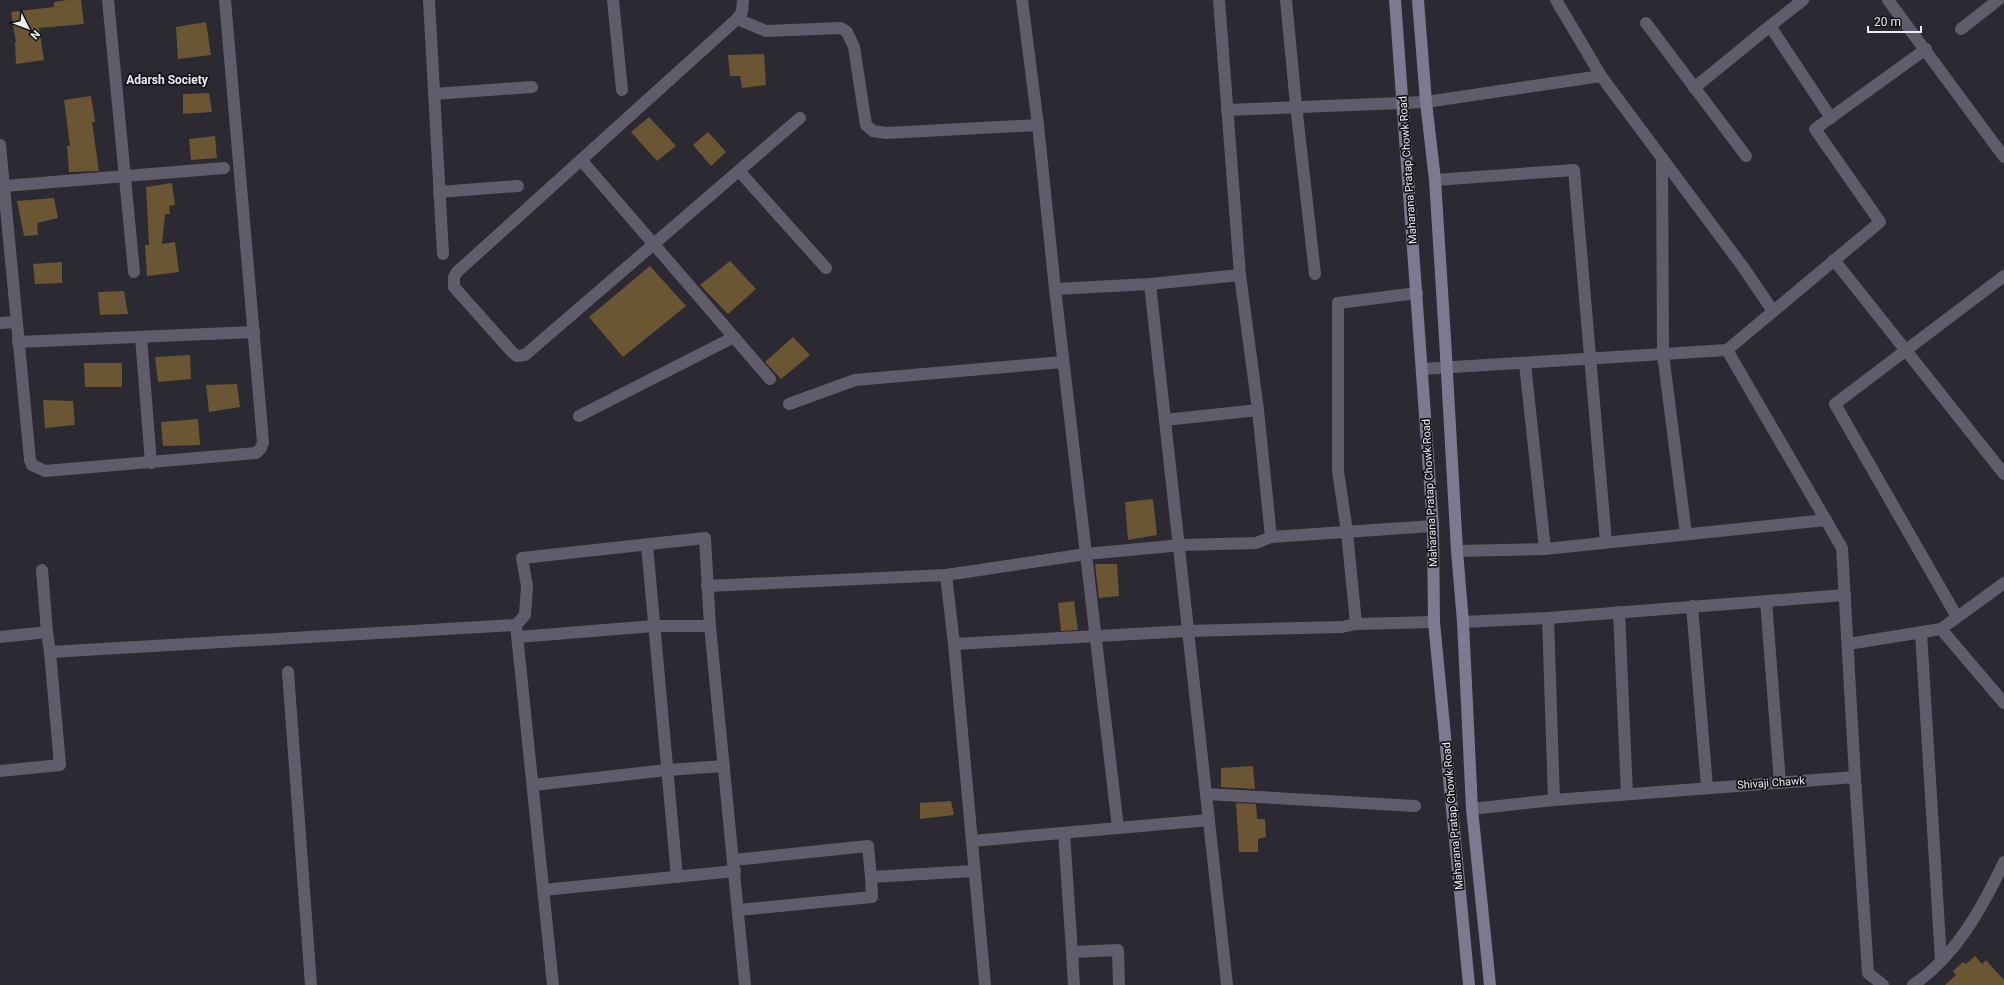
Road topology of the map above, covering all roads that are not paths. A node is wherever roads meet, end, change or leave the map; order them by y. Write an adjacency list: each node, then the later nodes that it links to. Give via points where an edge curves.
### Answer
1 (108, 0): 39 (street)
2 (224, 0): 58 (street)
3 (429, 0): 24 (street)
4 (613, 0): 23 (street)
5 (743, 0): 15 (street, via 742,12)
6 (1022, 0): 31 (street)
7 (1219, 0): 28 (street)
8 (1286, 0): 27 (street)
9 (1395, 0): 26 (main road, Maharana Pratap Chowk Road)
10 (1418, 0): 25 (main road, Maharana Pratap Chowk Road)
11 (1556, 0): 20 (street)
12 (1803, 0): 17 (street)
13 (1888, 0): 19 (street)
14 (1998, 0): 18 (street)
15 (737, 19): 31 (street, via 766,30 841,28 847,32 854,47 866,125 873,131 886,133); 36 (street)
16 (1646, 23): 22 (street)
17 (1770, 26): 22 (street); 30 (street)
18 (1962, 29)
19 (1926, 49): 30 (street); 34 (street)
20 (1601, 76): 25 (street); 35 (street)
21 (532, 87): 24 (street)
22 (1694, 88): 33 (street)
23 (622, 90)
24 (434, 94): 43 (street)
25 (1426, 102): 26 (street); 40 (main road, Maharana Pratap Chowk Road)
26 (1404, 103): 27 (street); 54 (main road, Maharana Pratap Chowk Road)
27 (1297, 106): 28 (street); 49 (street)
28 (1228, 110): 50 (street)
29 (800, 118): 38 (street)
30 (1831, 118): 46 (street, via 1815,129 1880,222)
31 (1038, 125): 53 (street)
32 (0, 145): 41 (street)
33 (1746, 156)
34 (2004, 157)
35 (1662, 158): 55 (street); 64 (street)
36 (582, 161): 44 (street); 44 (street, via 457,272 453,282 457,290 512,352 517,356 525,355)
37 (224, 168): 39 (street)
38 (739, 171): 44 (street); 47 (street)
39 (125, 176): 41 (street); 48 (street)
40 (1435, 180): 65 (street, via 1574,170); 68 (main road, Maharana Pratap Chowk Road)
41 (4, 186): 56 (street)
42 (518, 186): 43 (street)
43 (439, 192): 45 (street)
44 (654, 244): 60 (street)
45 (443, 254)
46 (1834, 260): 55 (street); 63 (street)
47 (826, 268)
48 (134, 272)
49 (1315, 274)
50 (1240, 275): 52 (street); 72 (street)
51 (2004, 276): 63 (street)
52 (1150, 284): 53 (street); 74 (street)
53 (1055, 289): 66 (street)
54 (1417, 293): 69 (main road, Maharana Pratap Chowk Road); 79 (street, via 1338,303 1338,471)
55 (1773, 311): 62 (street)
56 (16, 322): 57 (street); 61 (street)
57 (0, 323)
58 (254, 332): 59 (street); 75 (street, via 263,442 261,448 256,453 249,454)
59 (141, 337): 61 (street); 75 (street)
60 (734, 337): 70 (street); 73 (street)
61 (18, 342): 75 (street, via 32,465 45,471)
62 (1727, 350): 64 (street); 77 (street)
63 (1906, 351): 76 (street); 96 (street, via 1834,404)
64 (1663, 354): 65 (street); 80 (street)
65 (1590, 360): 67 (street); 82 (street)
66 (1063, 362): 71 (street, via 855,380); 87 (street)
67 (1525, 364): 68 (street); 85 (street)
68 (1447, 369): 69 (street); 86 (main road, Maharana Pratap Chowk Road)
69 (1422, 370): 78 (main road, Maharana Pratap Chowk Road)
70 (770, 378)
71 (789, 404)
72 (1258, 410): 74 (street); 81 (street)
73 (579, 416)
74 (1165, 420): 84 (street)
75 (151, 463)
76 (2004, 474)
77 (1826, 520): 80 (street); 92 (street, via 1842,548)
78 (1434, 526): 79 (street); 98 (main road, Maharana Pratap Chowk Road)
79 (1347, 532): 81 (street); 100 (street)
80 (1686, 534): 82 (street)
81 (1271, 538): 84 (street, via 1256,544)
82 (1606, 542): 85 (street)
83 (647, 545): 91 (street, via 705,538); 101 (street); 104 (street, via 522,558 527,586 525,615)
84 (1179, 547): 87 (street); 105 (street)
85 (1545, 549): 86 (street)
86 (1457, 551): 99 (main road, Maharana Pratap Chowk Road)
87 (1086, 554): 89 (street); 108 (street)
88 (42, 570): 106 (street)
89 (946, 575): 91 (street); 110 (street)
90 (2004, 583): 96 (street)
91 (708, 586): 102 (street)
92 (1845, 595): 93 (street); 111 (street)
93 (1766, 601): 94 (street); 119 (street)
94 (1692, 606): 95 (street); 121 (street)
95 (1619, 612): 97 (street); 123 (street)
96 (1958, 617): 103 (street)
97 (1548, 618): 99 (street); 124 (street)
98 (1434, 622): 100 (street); 147 (main road, Maharana Pratap Chowk Road)
99 (1463, 622): 126 (main road, Maharana Pratap Chowk Road)
100 (1356, 624): 105 (street, via 1342,627)
101 (654, 626): 102 (street); 104 (street); 116 (street)
102 (710, 626): 115 (street)
103 (1941, 629): 107 (street); 114 (street)
104 (517, 631): 112 (street); 120 (street)
105 (1188, 631): 108 (street); 122 (street)
106 (47, 632): 109 (street); 112 (street)
107 (1920, 632): 111 (street); 139 (street)
108 (1095, 635): 110 (street); 128 (street)
109 (0, 637)
110 (954, 644): 130 (street)
111 (1848, 644): 118 (street)
112 (50, 652): 117 (street, via 60,765)
113 (288, 672): 140 (street)
114 (2004, 703)
115 (724, 766): 116 (street); 132 (street)
116 (667, 770): 120 (street); 134 (street)
117 (0, 771)
118 (1856, 777): 119 (street, Shivaji Chawk); 149 (street, via 1868,973)
119 (1780, 782): 121 (street, Shivaji Chawk)
120 (532, 785): 136 (street)
121 (1707, 787): 123 (street, Shivaji Chawk)
122 (1206, 794): 125 (street); 127 (street)
123 (1628, 794): 124 (street, Shivaji Chawk)
124 (1554, 800): 126 (street, Shivaji Chawk)
125 (1415, 806)
126 (1472, 809): 148 (main road, Maharana Pratap Chowk Road)
127 (1209, 820): 128 (street); 146 (street)
128 (1118, 828): 129 (street)
129 (1064, 833): 130 (street); 138 (street)
130 (972, 841): 133 (street)
131 (2004, 862): 139 (street, via 1987,898 1959,940)
132 (734, 865): 134 (street); 135 (street, via 868,846); 137 (street)
133 (974, 871): 135 (street); 143 (street)
134 (677, 877): 136 (street)
135 (871, 877): 137 (street, via 872,897)
136 (543, 890): 141 (street)
137 (739, 910): 142 (street)
138 (1072, 952): 144 (street); 145 (street, via 1118,950)
139 (1941, 961): 150 (street)
140 (311, 985)
141 (553, 985)
142 (745, 985)
143 (985, 985)
144 (1074, 985)
145 (1119, 985)
146 (1227, 985)
147 (1469, 985)
148 (1490, 985)
149 (1883, 985)
150 (1913, 985)

